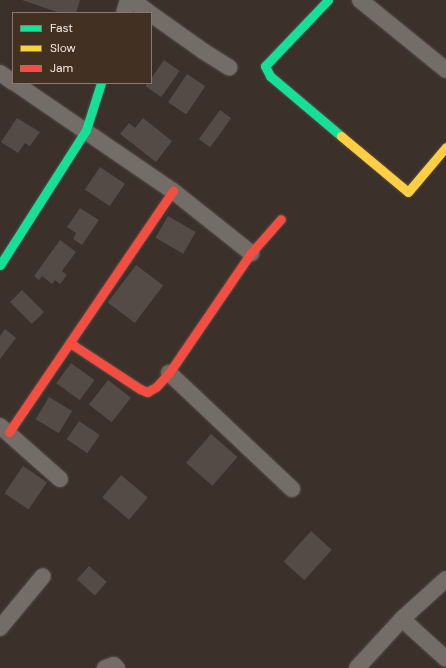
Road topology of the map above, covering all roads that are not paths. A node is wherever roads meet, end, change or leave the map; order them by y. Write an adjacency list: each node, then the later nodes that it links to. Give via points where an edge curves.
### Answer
1 (128, 0): 5 (street)
2 (132, 0): 6 (street)
3 (328, 0): 15 (street, via 265,66 270,76 408,192)
4 (360, 0): 9 (street)
5 (124, 12)
6 (149, 12)
7 (152, 14): 8 (street)
8 (229, 67)
9 (446, 70)
10 (0, 73): 11 (street)
11 (12, 81)
12 (17, 84): 14 (street)
13 (101, 84): 14 (street)
14 (86, 130): 16 (street); 19 (street)
15 (446, 148)
16 (173, 191): 18 (street); 20 (street)
17 (281, 219): 18 (street)
18 (251, 253): 21 (street)
19 (0, 265)
20 (70, 343): 21 (street, via 147,392 156,387); 22 (street)
21 (169, 373): 24 (street)
22 (4, 429): 23 (street)
23 (60, 479)
24 (292, 488)
25 (43, 576): 28 (street)
26 (446, 579): 27 (street)
27 (402, 619): 29 (street); 33 (street)
28 (0, 628)
29 (446, 659)
30 (446, 663): 34 (street)
31 (105, 668): 32 (street)
32 (117, 668)
33 (357, 668)
34 (442, 668)

